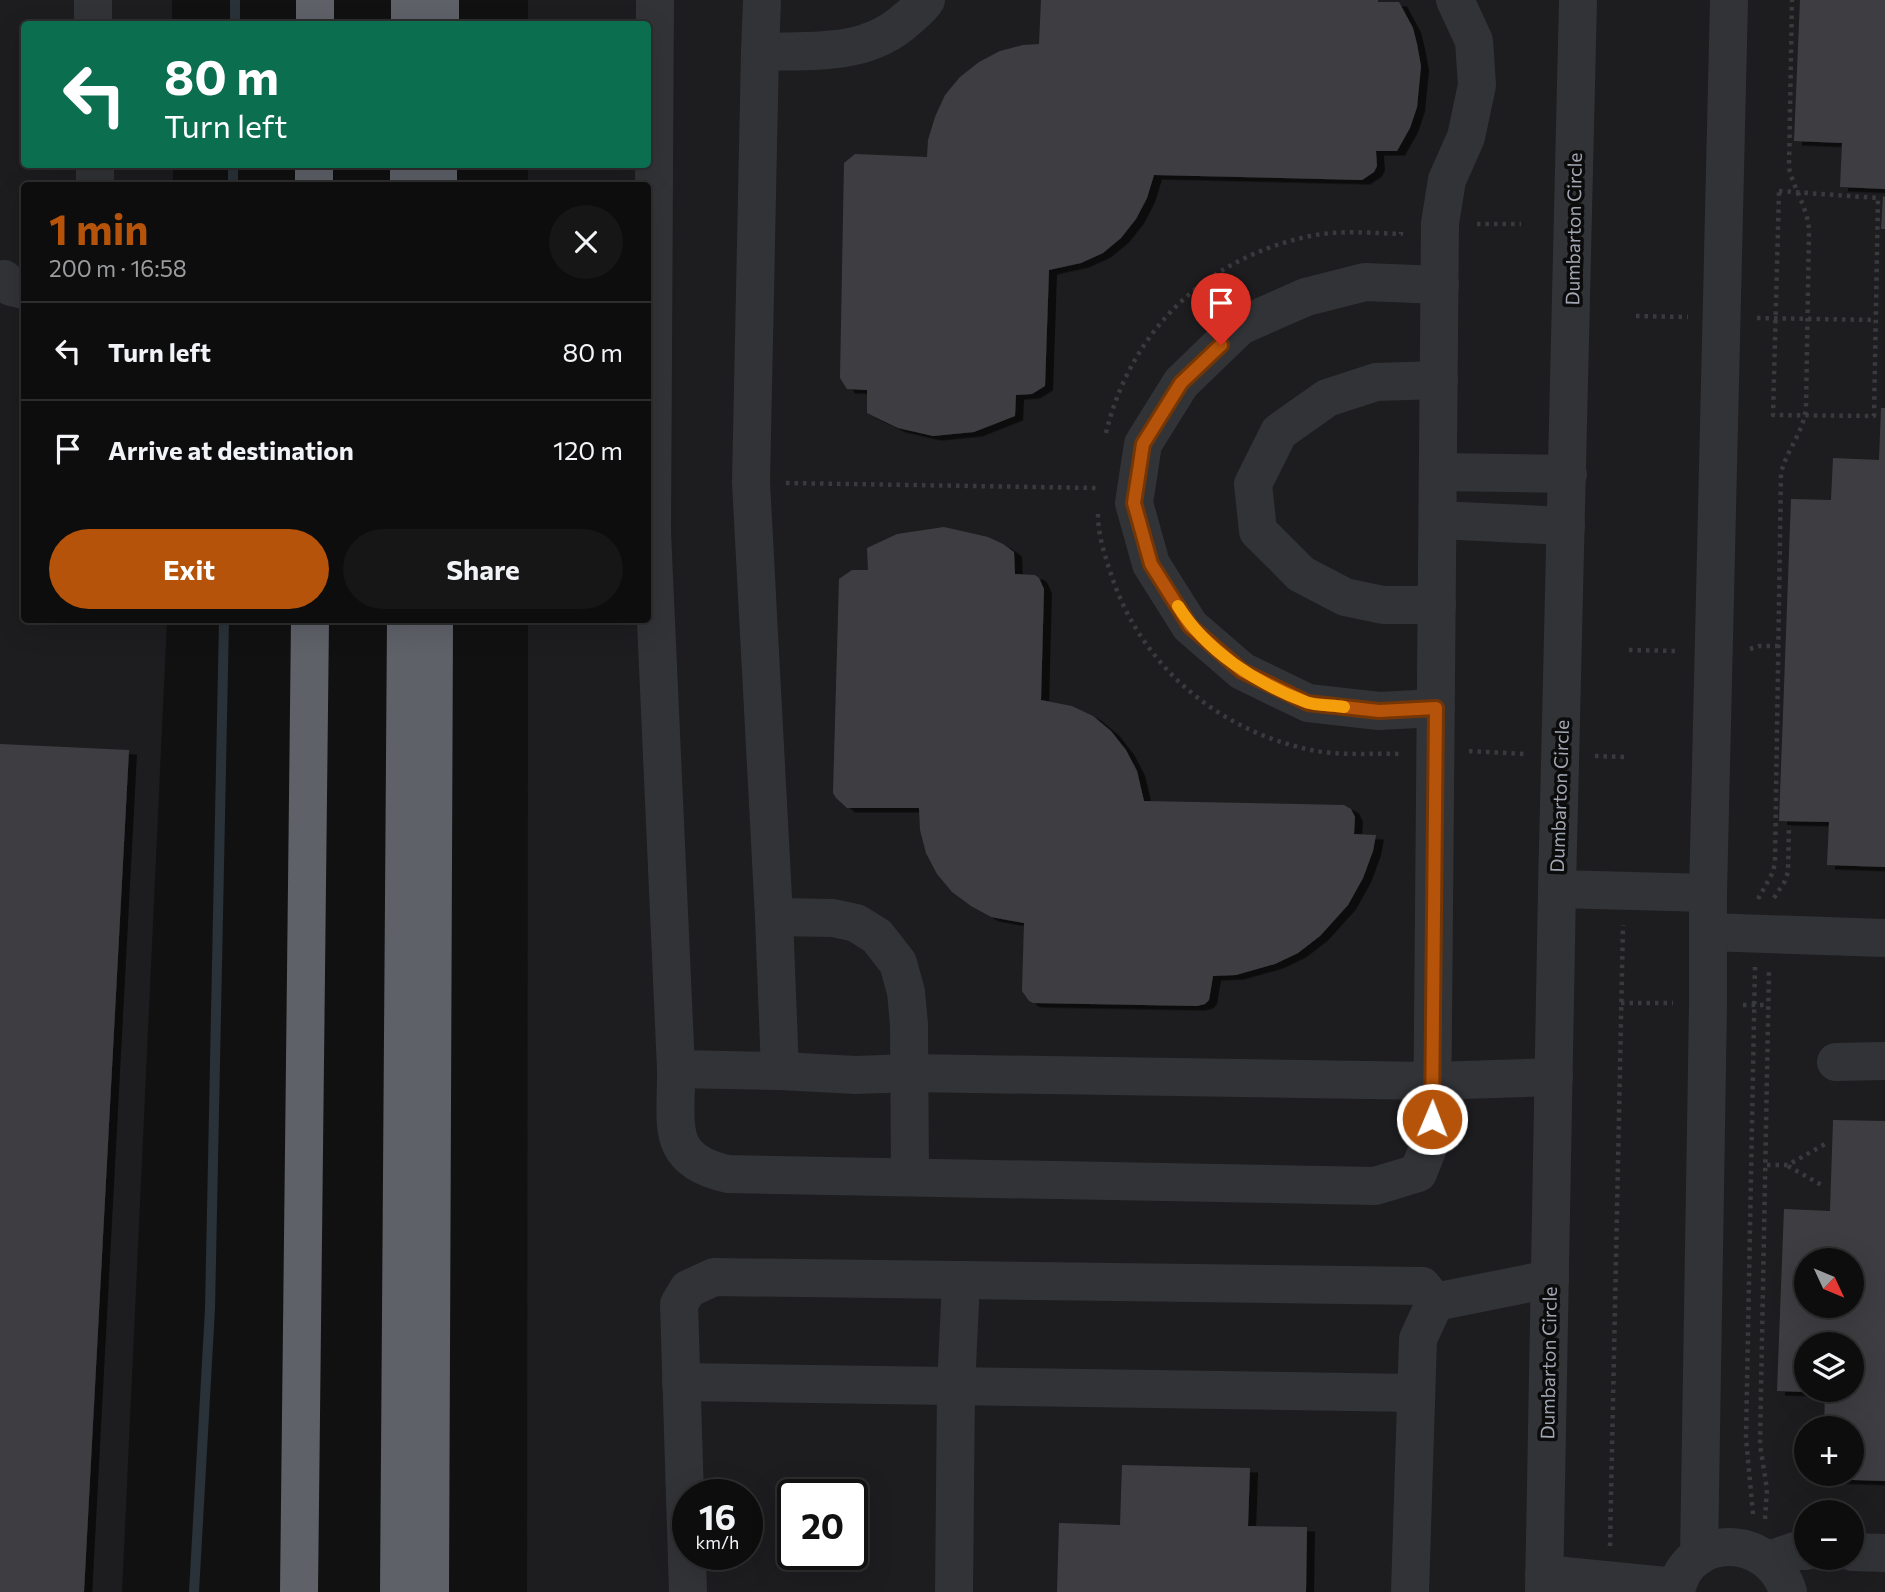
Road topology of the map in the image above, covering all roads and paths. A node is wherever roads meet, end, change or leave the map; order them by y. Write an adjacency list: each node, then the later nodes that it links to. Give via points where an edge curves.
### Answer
1 (93, 0): 12 (street)
2 (315, 0): 13 (highway)
3 (410, 0): 14 (highway)
4 (440, 0): 15 (highway)
5 (655, 0): 70 (street, via 652,532)
6 (762, 0): 16 (street)
7 (926, 0): 16 (street, via 898,27 869,44 839,50)
8 (1455, 0): 21 (street, via 1475,41 1477,85 1466,137 1447,180 1440,223)
9 (1578, 0): 32 (street, Dumbarton Circle)
10 (1729, 0): 54 (street)
11 (1792, 0): 17 (path, via 1789,168)
12 (93, 21)
13 (315, 21)
14 (410, 21)
15 (440, 21)
16 (760, 52): 33 (street)
17 (1797, 193): 25 (path, via 1779,191); 26 (path, via 1808,218); 27 (path, via 1878,198)
18 (1401, 222): 30 (path, via 1401,234 1311,236 1256,253 1206,280 1147,338 1127,372)
19 (1475, 224): 20 (path)
20 (1521, 225)
21 (1440, 285): 28 (street); 46 (street, via 1365,282 1306,296 1240,326 1181,383 1143,444 1134,503 1151,564 1190,626 1242,671 1308,703 1379,711)
22 (1636, 316): 23 (path)
23 (1698, 317)
24 (1746, 318): 25 (path)
25 (1776, 318): 26 (path); 29 (path, via 1773,415)
26 (1809, 318): 27 (path); 29 (path)
27 (1876, 320): 29 (path, via 1874,416)
28 (1439, 380): 31 (street); 38 (street, via 1376,382 1327,398 1279,432 1254,484 1258,531 1301,574 1345,597 1383,605)
29 (1805, 416): 42 (path, via 1782,473)
30 (1106, 434)
31 (1438, 472): 32 (street); 36 (street)
32 (1568, 474): 37 (street, Dumbarton Circle)
33 (751, 482): 34 (path, via 1097,488); 57 (street)
34 (1097, 498)
35 (1097, 509): 48 (path, via 1102,547 1130,621 1184,688 1249,731 1286,744 1314,751)
36 (1437, 520): 37 (street); 38 (street)
37 (1566, 526): 53 (street, Dumbarton Circle)
38 (1437, 605): 46 (street)
39 (310, 623): 94 (highway)
40 (406, 623): 95 (highway)
41 (434, 623): 96 (highway)
42 (1779, 646): 44 (path); 56 (path, via 1774,862)
43 (1629, 650): 45 (path)
44 (1748, 650)
45 (1689, 652)
46 (1436, 708): 74 (street)
47 (1465, 751): 49 (path)
48 (1402, 754)
49 (1530, 755)
50 (1609, 757): 51 (path)
51 (1626, 757)
52 (1789, 825): 55 (path, via 1788,872)
53 (1556, 889): 54 (street); 73 (street, Dumbarton Circle)
54 (1708, 893): 59 (street)
55 (1772, 903)
56 (1756, 904)
57 (774, 917): 71 (street); 72 (street, via 833,918 856,923 877,936 898,963 906,992)
58 (1623, 917): 63 (path)
59 (1708, 932): 60 (street); 89 (street)
60 (1885, 938)
61 (1770, 961): 67 (path)
62 (1755, 962): 66 (path)
63 (1621, 1003): 64 (path); 91 (path)
64 (1686, 1004)
65 (1731, 1005): 66 (path)
66 (1754, 1005): 67 (path); 90 (path, via 1746,1438 1753,1507)
67 (1768, 1005): 76 (path)
68 (1885, 1061): 69 (street)
69 (1836, 1062)
70 (676, 1069): 71 (street); 78 (street, via 677,1136 683,1152 709,1170)
71 (780, 1071): 72 (street)
72 (911, 1073): 74 (street); 78 (street)
73 (1554, 1077): 74 (street); 80 (street, Dumbarton Circle)
74 (1433, 1081): 78 (street, via 1432,1138 1418,1173 1375,1186)
75 (1825, 1144): 77 (path)
76 (1767, 1165): 77 (path); 90 (path, via 1760,1446 1767,1489)
77 (1788, 1165): 79 (path)
78 (910, 1177)
79 (1825, 1187)
80 (1550, 1279): 82 (street); 92 (street, Dumbarton Circle)
81 (961, 1282): 82 (street, via 1422,1286); 83 (street, via 714,1277 688,1289 679,1304); 84 (street)
82 (1435, 1302): 85 (street, via 1418,1339)
83 (681, 1382): 84 (street); 97 (street)
84 (956, 1387): 85 (street); 98 (street)
85 (1415, 1394): 99 (street)
86 (1794, 1552): 90 (street)
87 (1864, 1552): 88 (street)
88 (1885, 1553)
89 (1699, 1556): 90 (street, via 1733,1546); 93 (street)
90 (1768, 1564)
91 (1609, 1581): 92 (street); 93 (street)
92 (1544, 1583)
93 (1676, 1589)
94 (299, 1592)
95 (399, 1592)
96 (430, 1592)
97 (688, 1592)
98 (954, 1592)
99 (1410, 1592)

